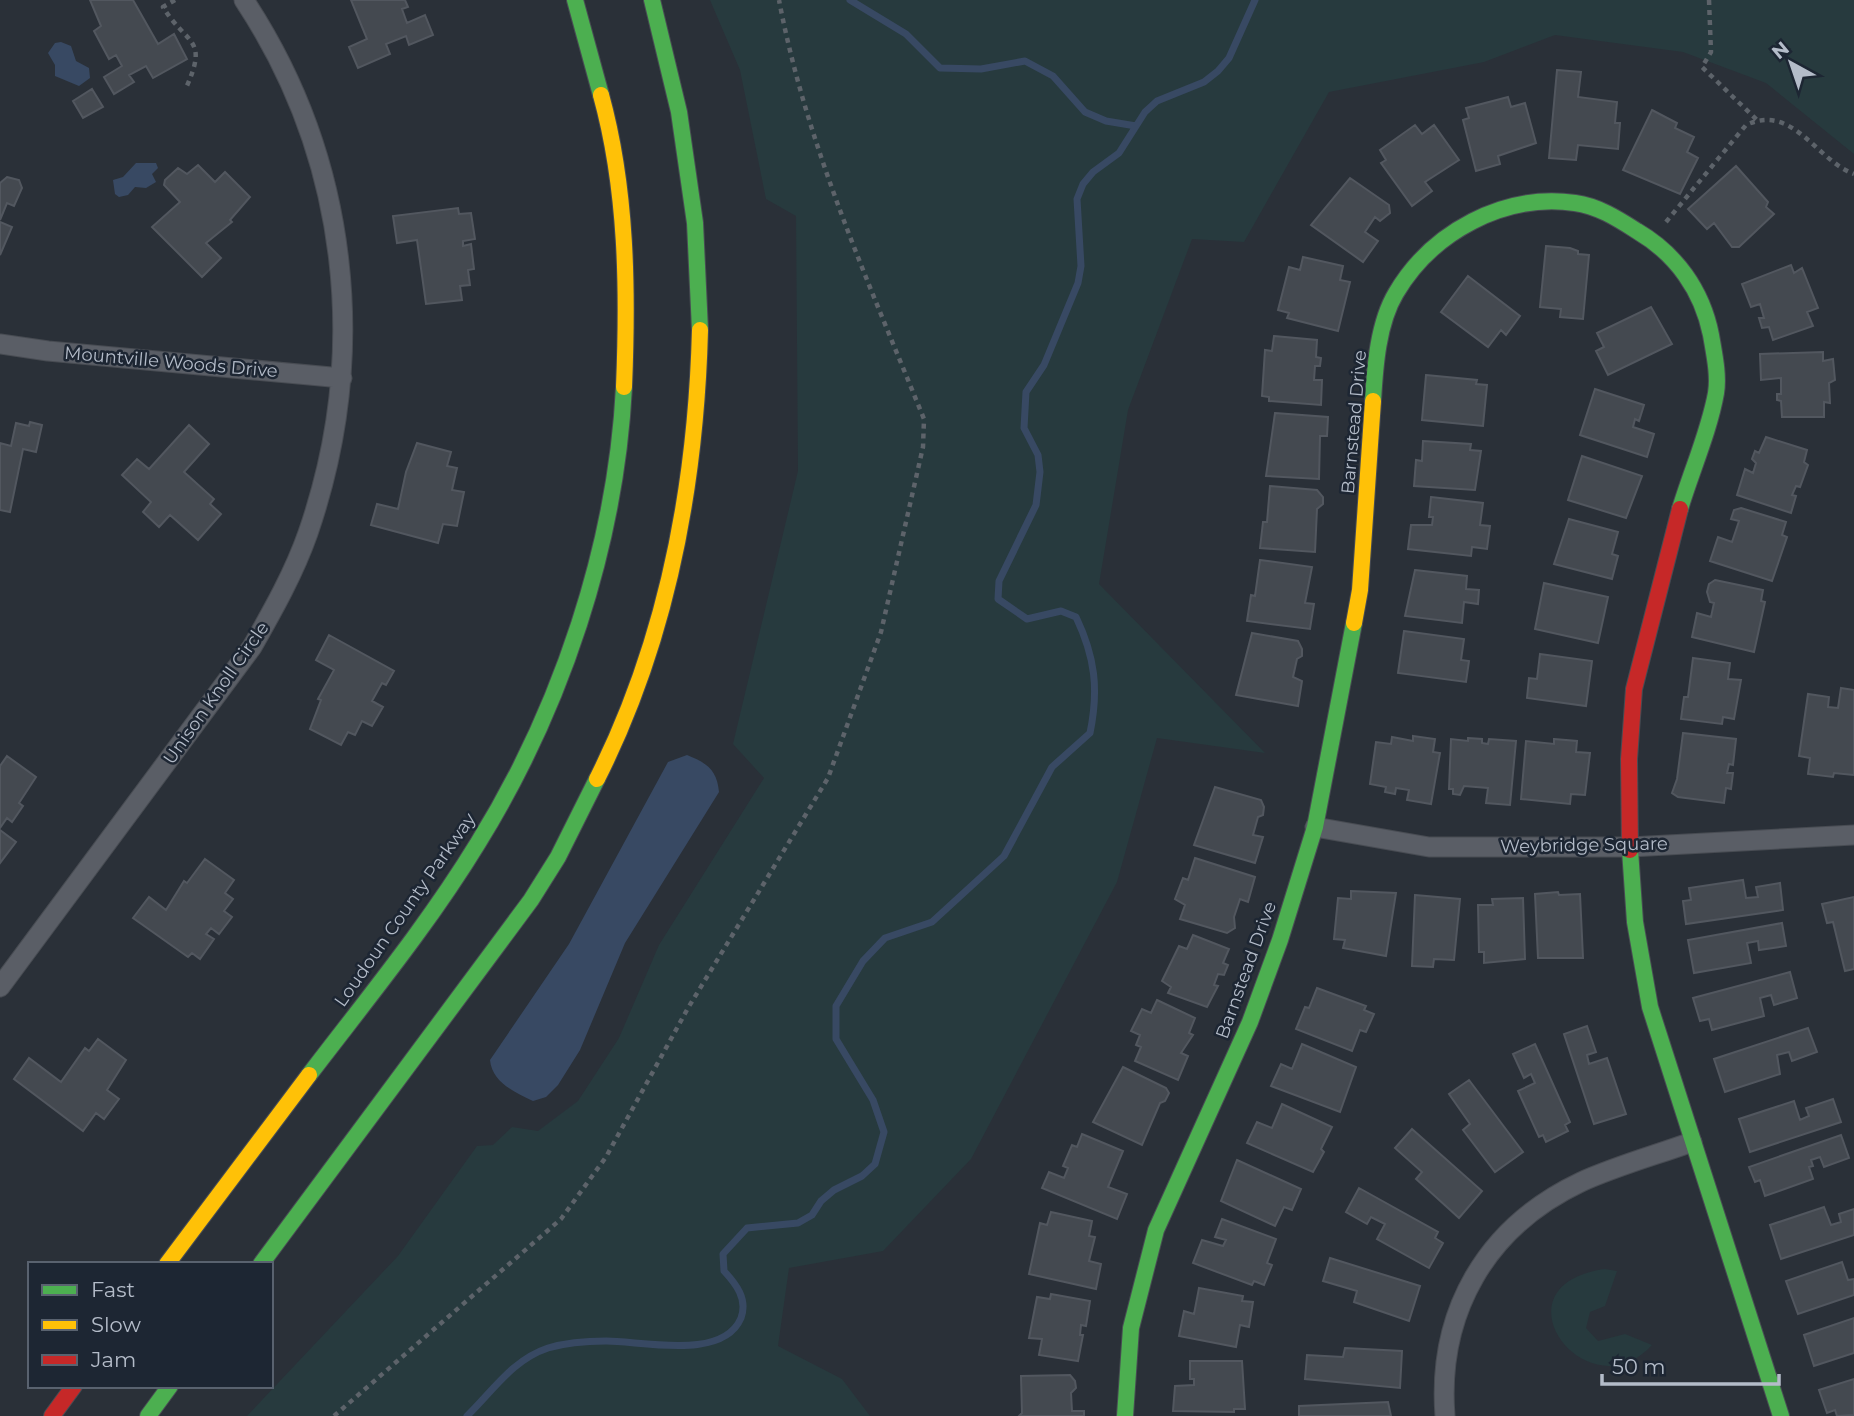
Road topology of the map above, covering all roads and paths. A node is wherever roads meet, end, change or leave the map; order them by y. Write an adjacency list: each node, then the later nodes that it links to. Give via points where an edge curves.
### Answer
1 (175, 0): 7 (path, via 163,7 197,48 196,66)
2 (244, 0): 12 (street, Unison Knoll Circle, via 270,39 305,114 329,197 340,258)
3 (575, 0): 18 (main road, Loudoun County Parkway, via 609,128 621,207 628,356 611,493 579,628 521,765 450,887)
4 (652, 0): 19 (main road, via 671,66 686,146 698,229 702,320 695,452 664,602 637,687 556,860 501,942)
5 (779, 0): 24 (path, via 807,119 872,297 924,419 923,447 881,632 828,778 688,1008 606,1157 561,1219)
6 (1709, 0): 8 (path, via 1711,52 1702,67)
7 (186, 88)
8 (1757, 120): 9 (path, via 1787,123 1839,168); 10 (path, via 1746,125)
9 (1854, 174)
10 (1651, 239): 13 (main road, Barnstead Drive, via 1608,214 1577,203 1545,201 1514,206 1476,218 1447,236 1420,260 1395,294 1383,326 1374,379 1360,590); 15 (main road, Barnstead Drive, via 1676,261 1707,316 1716,392 1666,553 1634,689)
11 (0, 344): 12 (street, Mountville Woods Drive)
12 (342, 378): 16 (street, Unison Knoll Circle, via 323,486 271,615 223,691)
13 (1315, 827): 15 (street, Weybridge Square, via 1429,847); 25 (main road, Barnstead Drive, via 1250,1022 1156,1230 1131,1328)
14 (1854, 835): 15 (street, Weybridge Square)
15 (1630, 846): 17 (main road, Barnstead Drive, via 1634,922 1650,1007)
16 (0, 987)
17 (1692, 1142): 26 (street, via 1582,1181 1544,1202 1483,1260 1449,1335 1442,1384); 27 (main road, Barnstead Drive)
18 (169, 1262)
19 (262, 1262)
20 (73, 1388): 22 (main road)
21 (169, 1388): 23 (main road)
22 (52, 1416)
23 (148, 1416)
24 (334, 1416)
25 (1125, 1416)
26 (1445, 1416)
27 (1781, 1416)

